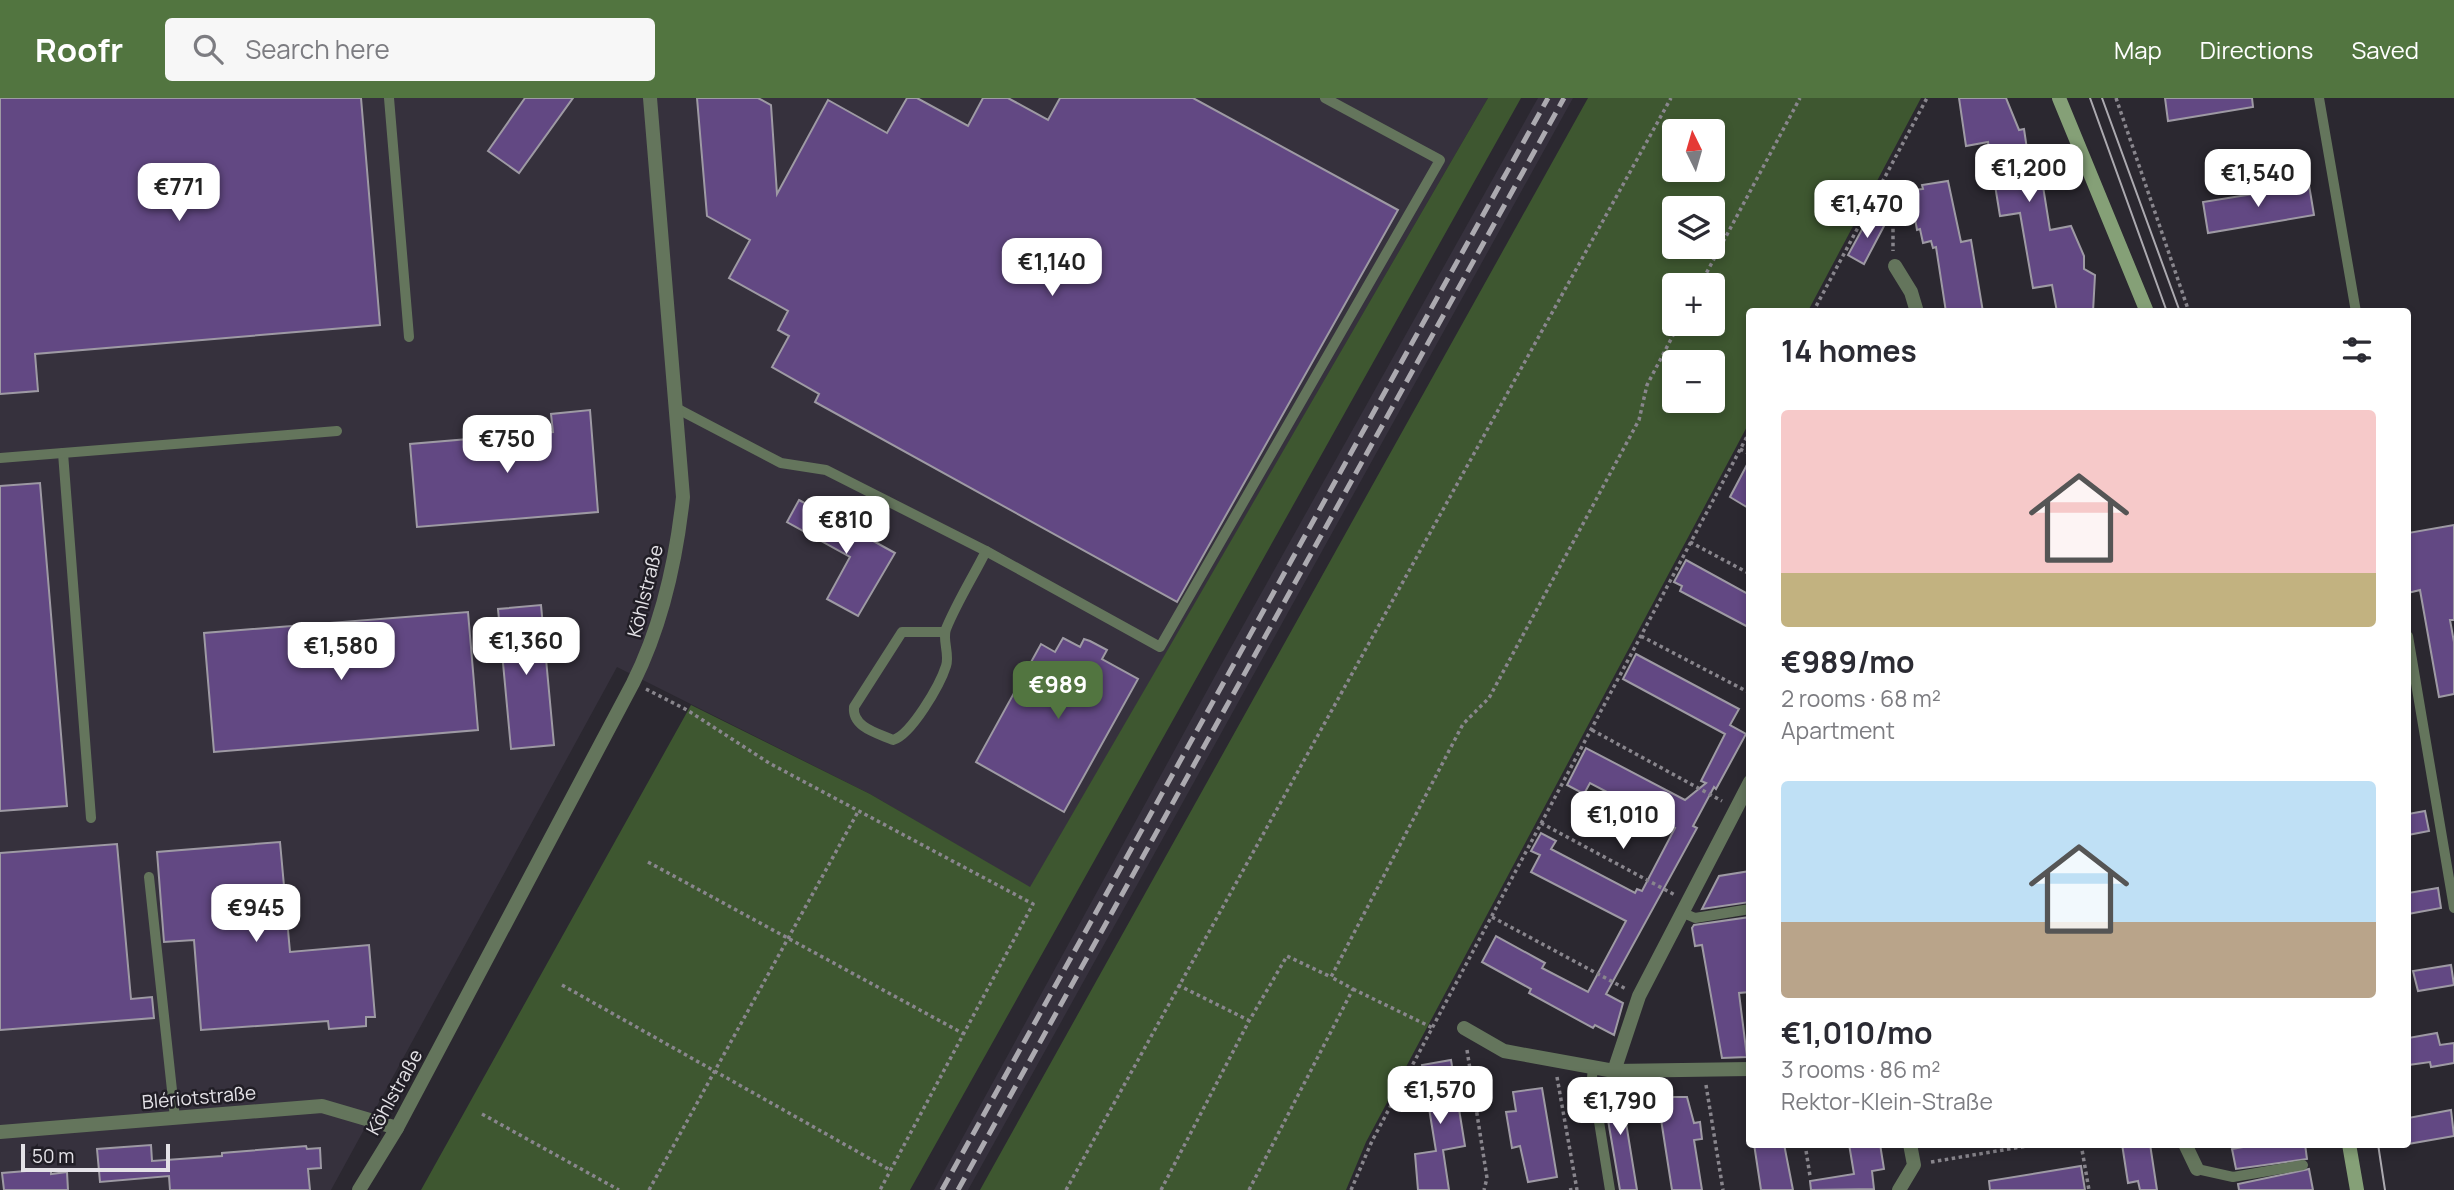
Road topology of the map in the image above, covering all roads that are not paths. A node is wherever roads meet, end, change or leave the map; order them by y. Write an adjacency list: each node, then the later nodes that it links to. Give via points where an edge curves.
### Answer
1 (389, 98): 10 (lane)
2 (650, 98): 11 (street, Köhlstraße)
3 (1325, 98): 15 (lane, via 1440,160 1160,647)
4 (2059, 98): 8 (street)
5 (2319, 98): 9 (lane)
6 (1895, 266): 7 (street)
7 (1916, 308)
8 (2145, 308)
9 (2355, 308)
10 (410, 337)
11 (676, 408): 15 (lane, via 781,463 826,470); 29 (street, Köhlstraße, via 683,497 657,631)
12 (337, 431): 13 (lane)
13 (63, 453): 14 (lane); 19 (lane)
14 (0, 458)
15 (986, 551): 16 (lane)
16 (945, 632): 16 (lane, via 946,667 906,732 893,740 858,722 854,707 902,632)
17 (2411, 651): 22 (lane)
18 (1743, 808): 21 (street)
19 (91, 818)
20 (149, 877): 28 (lane)
21 (1684, 906): 23 (lane, via 1695,918); 27 (street, via 1639,996)
22 (2454, 908)
23 (1746, 910)
24 (1464, 1028): 25 (street, via 1504,1051)
25 (1593, 1068): 27 (street); 37 (lane)
26 (1746, 1069): 27 (street)
27 (1614, 1071)
28 (175, 1118): 29 (street, Blériotstraße, via 322,1106); 30 (street, Blériotstraße)
29 (397, 1128): 36 (street, Köhlstraße)
30 (0, 1132)
31 (1911, 1148): 38 (street, via 1914,1165)
32 (2187, 1148): 35 (street)
33 (2350, 1148): 39 (street)
34 (2303, 1165): 35 (lane, via 2233,1177)
35 (2197, 1169)
36 (359, 1190)
37 (1610, 1190)
38 (1899, 1190)
39 (2357, 1190)

